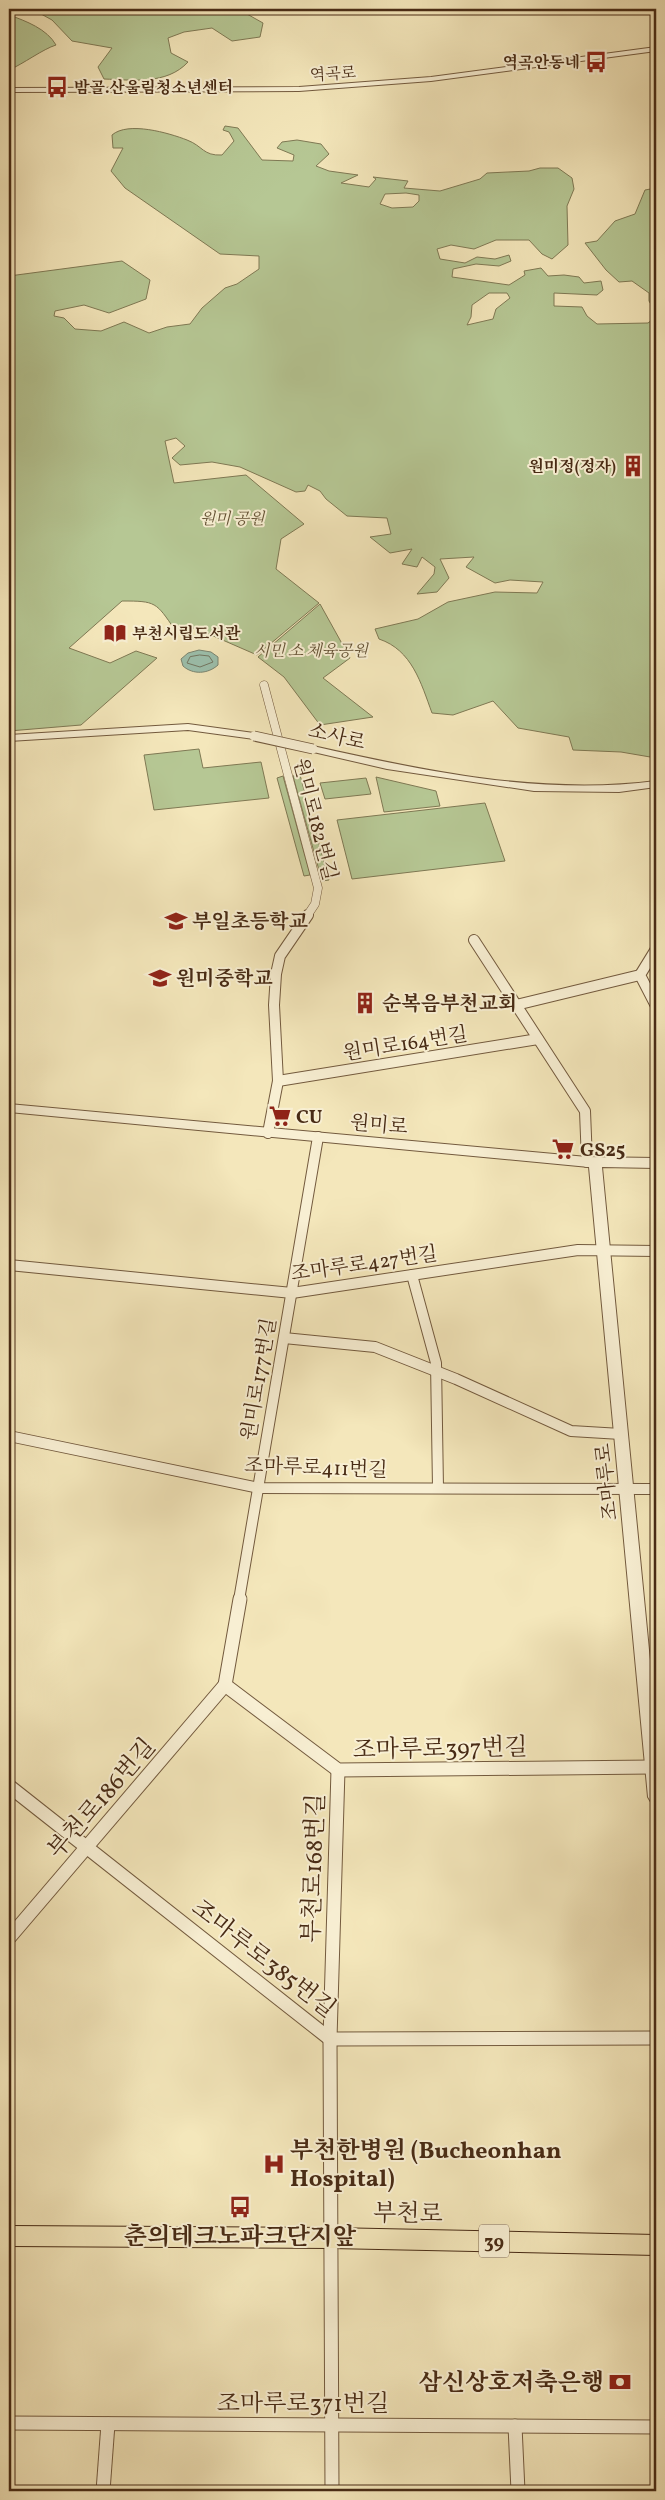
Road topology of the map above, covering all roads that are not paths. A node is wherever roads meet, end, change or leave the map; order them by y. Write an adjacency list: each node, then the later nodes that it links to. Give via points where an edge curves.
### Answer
1 (656, 49): 2 (street, 역곡로, via 430,79 299,89)
2 (9, 90)
3 (264, 685): 12 (street, 원미로182번길, via 318,888 315,904 280,956 276,974 274,1005)
4 (9, 738): 5 (street, 소사로, bridge, via 188,727 254,736 387,766 534,788 619,789)
5 (656, 784)
6 (474, 940): 9 (street)
7 (656, 949): 8 (street)
8 (640, 974): 9 (street); 10 (street)
9 (516, 1005): 11 (street)
10 (656, 1006)
11 (538, 1038): 12 (street, 원미로164번길); 16 (street, via 585,1111)
12 (278, 1081): 14 (street, 원미로182번길)
13 (9, 1108): 14 (street, 원미로)
14 (268, 1133): 15 (street, 원미로)
15 (318, 1137): 16 (street, 원미로); 22 (street, 원미로177번길)
16 (591, 1162): 17 (street, 원미로); 18 (street, 조마루로)
17 (656, 1163)
18 (604, 1250): 19 (street, 조마루로427번길); 21 (street, 조마루로427번길, via 578,1250); 25 (street, 조마루로)
19 (656, 1251)
20 (9, 1265): 22 (street, 조마루로427번길)
21 (412, 1275): 22 (street, 조마루로427번길); 24 (street, via 428,1327)
22 (292, 1293): 23 (street, 원미로177번길)
23 (284, 1338): 24 (street, via 375,1347); 27 (street, 원미로177번길)
24 (436, 1371): 25 (street, via 571,1432); 28 (street)
25 (621, 1434): 29 (street, 조마루로)
26 (9, 1436): 27 (street, 조마루로411번길)
27 (258, 1488): 28 (street, 조마루로411번길); 31 (street, 원미로177번길)
28 (438, 1488): 29 (street, 조마루로411번길)
29 (626, 1489): 30 (street, 조마루로411번길); 32 (street, 조마루로)
30 (656, 1489)
31 (225, 1685): 33 (street, 조마루로397번길); 36 (street, 부천로186번길)
32 (653, 1767): 33 (street, 조마루로397번길); 35 (street, 조마루로)
33 (338, 1770): 38 (street, 부천로168번길)
34 (9, 1786): 36 (street, 조마루로385번길)
35 (656, 1797)
36 (87, 1847): 37 (street, 부천로186번길); 38 (street, 조마루로385번길)
37 (9, 1938)
38 (330, 2038): 39 (street, 조마루로385번길); 41 (street, 부천로168번길)
39 (656, 2038)
40 (9, 2236): 41 (main road, 부천로 / 39)
41 (331, 2238): 42 (main road, 부천로 / 39); 45 (street, 부천로168번길)
42 (656, 2245)
43 (9, 2423): 44 (street, 조마루로371번길)
44 (108, 2424): 45 (street, 조마루로371번길); 48 (street)
45 (332, 2425): 46 (street, 조마루로371번길); 49 (street, 부천로168번길)
46 (515, 2426): 47 (street, 조마루로371번길); 50 (street)
47 (656, 2427)
48 (103, 2491)
49 (332, 2491)
50 (518, 2491)

